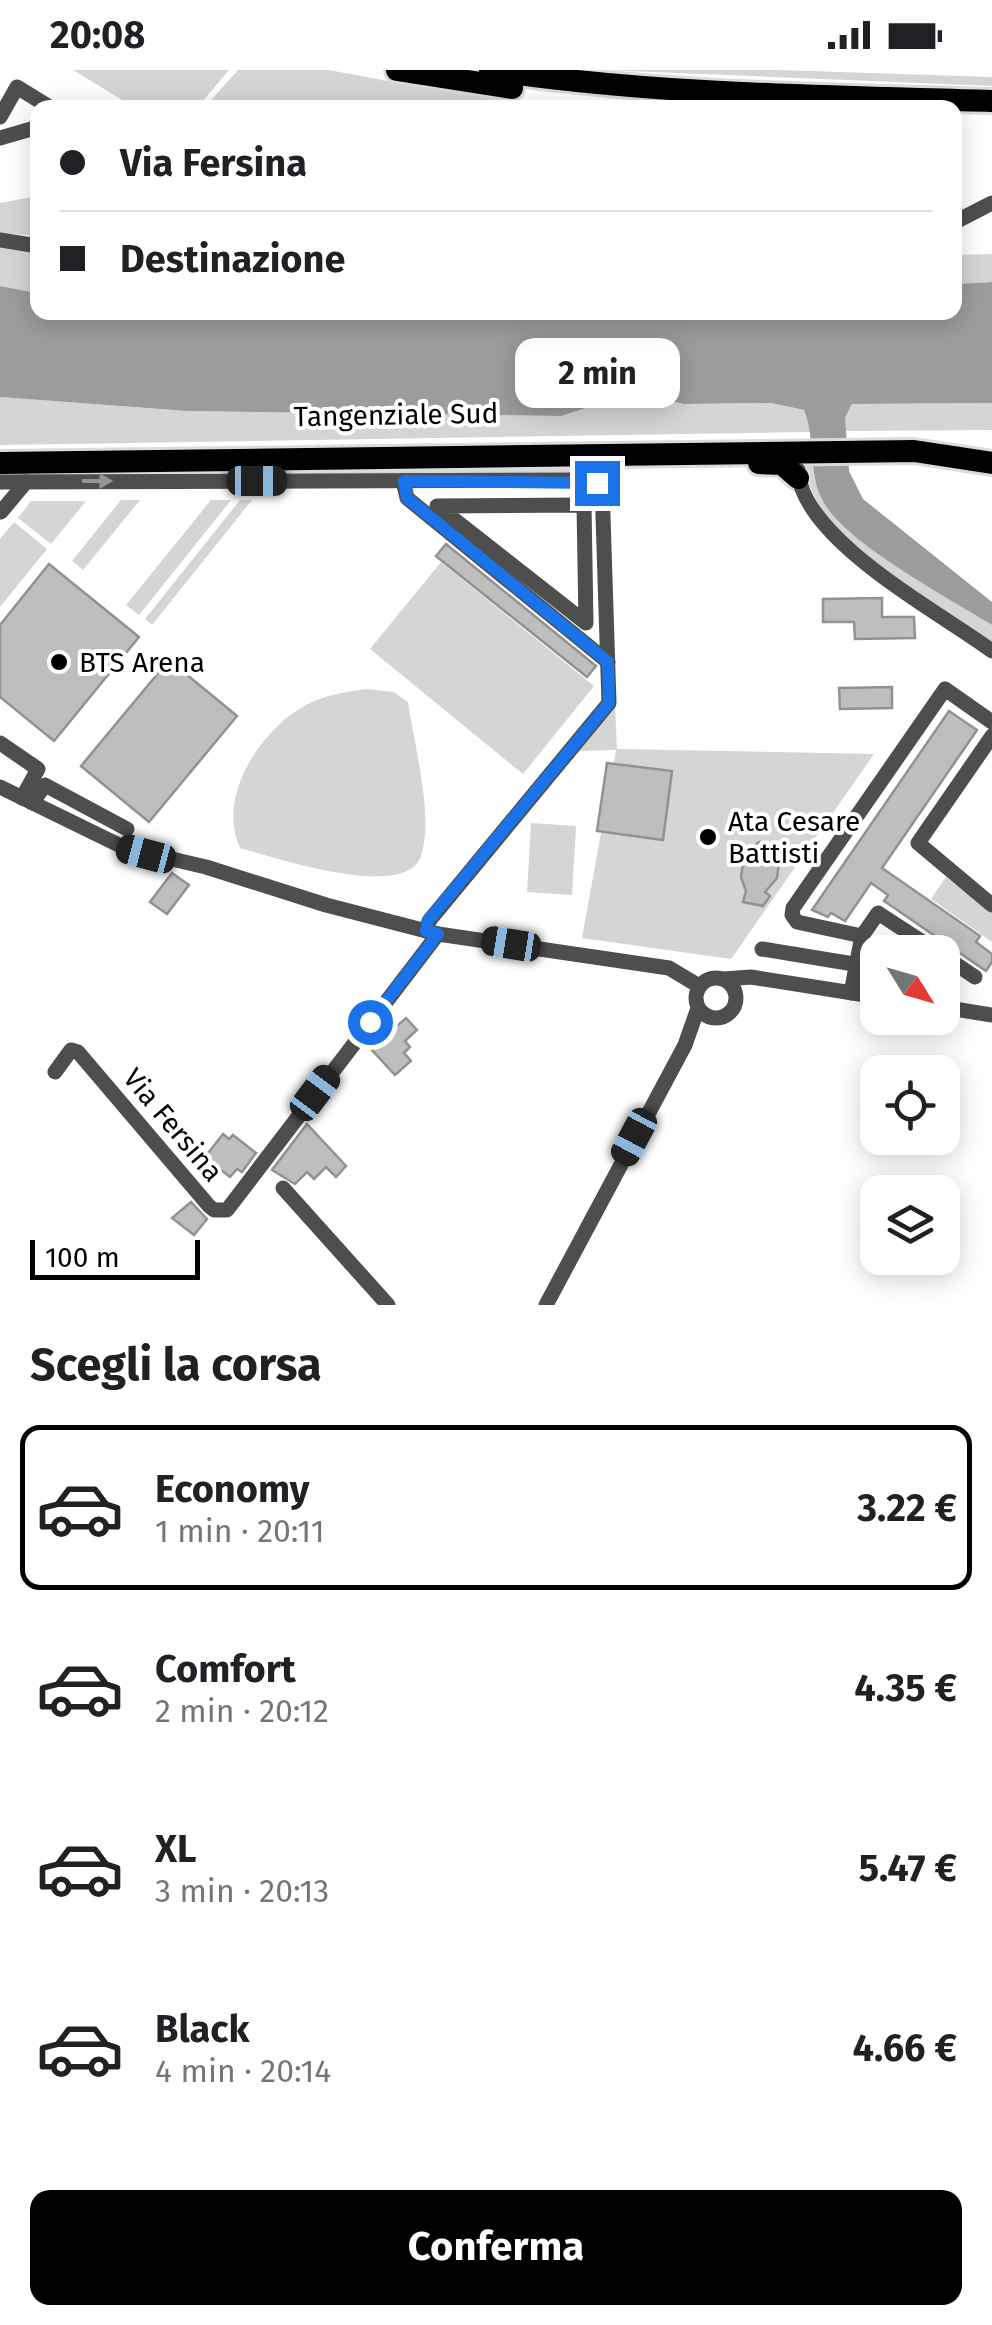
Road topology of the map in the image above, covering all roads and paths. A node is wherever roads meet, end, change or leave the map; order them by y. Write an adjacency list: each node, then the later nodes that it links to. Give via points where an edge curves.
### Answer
1 (396, 70): 4 (highway, via 541,92)
2 (490, 70): 5 (highway, via 767,94)
3 (38, 100): 8 (street, via 17,87)
4 (657, 100)
5 (992, 100)
6 (962, 114): 7 (highway)
7 (992, 116)
8 (0, 117)
9 (30, 129): 10 (street)
10 (0, 138)
11 (992, 203): 12 (street)
12 (962, 218)
13 (0, 240): 14 (street)
14 (30, 245)
15 (913, 446): 16 (highway, Tangenziale Sud); 19 (highway); 21 (highway)
16 (800, 447): 17 (highway, Tangenziale Sud); 18 (highway, Tangenziale Sud); 22 (street)
17 (0, 450)
18 (642, 454): 20 (highway, Tangenziale Sud); 22 (highway, via 661,463 775,463)
19 (992, 454)
20 (0, 463)
21 (992, 463)
22 (798, 478): 29 (street, via 815,512 848,550)
23 (404, 481): 25 (street, one-way to 23); 27 (street, via 593,480 602,485); 30 (street, via 407,498)
24 (0, 482): 25 (street)
25 (26, 482): 26 (street)
26 (0, 513)
27 (605, 577): 28 (street); 30 (street)
28 (585, 578): 28 (street, via 586,623 436,506 584,505)
29 (992, 652)
30 (608, 662): 38 (street, via 609,703 428,921)
31 (992, 722): 41 (street, via 945,690 793,908 797,922)
32 (992, 736): 37 (street, via 918,843)
33 (0, 743): 35 (street, via 38,769)
34 (0, 787): 35 (street)
35 (27, 801): 36 (street, via 44,784); 38 (street, via 125,848)
36 (126, 829)
37 (992, 905)
38 (432, 932): 50 (street, via 669,968); 59 (street, Via Fersina, via 226,1210 209,1206 78,1052 71,1050)
39 (863, 935): 40 (street, via 878,913)
40 (911, 935)
41 (860, 936)
42 (860, 946): 44 (street)
43 (762, 949): 44 (street)
44 (856, 965): 45 (street); 51 (street)
45 (860, 966)
46 (960, 967): 47 (street)
47 (975, 977)
48 (724, 979): 49 (street); 50 (street); 53 (street)
49 (767, 980): 51 (street); 53 (street)
50 (699, 986): 54 (street)
51 (851, 994): 52 (street)
52 (860, 995)
53 (736, 1001): 57 (street)
54 (698, 1008): 57 (street); 58 (street)
55 (960, 1008): 56 (street)
56 (989, 1010)
57 (718, 1018): 58 (street)
58 (685, 1045): 62 (street)
59 (55, 1072)
60 (283, 1188): 61 (street)
61 (388, 1305)
62 (546, 1305)

